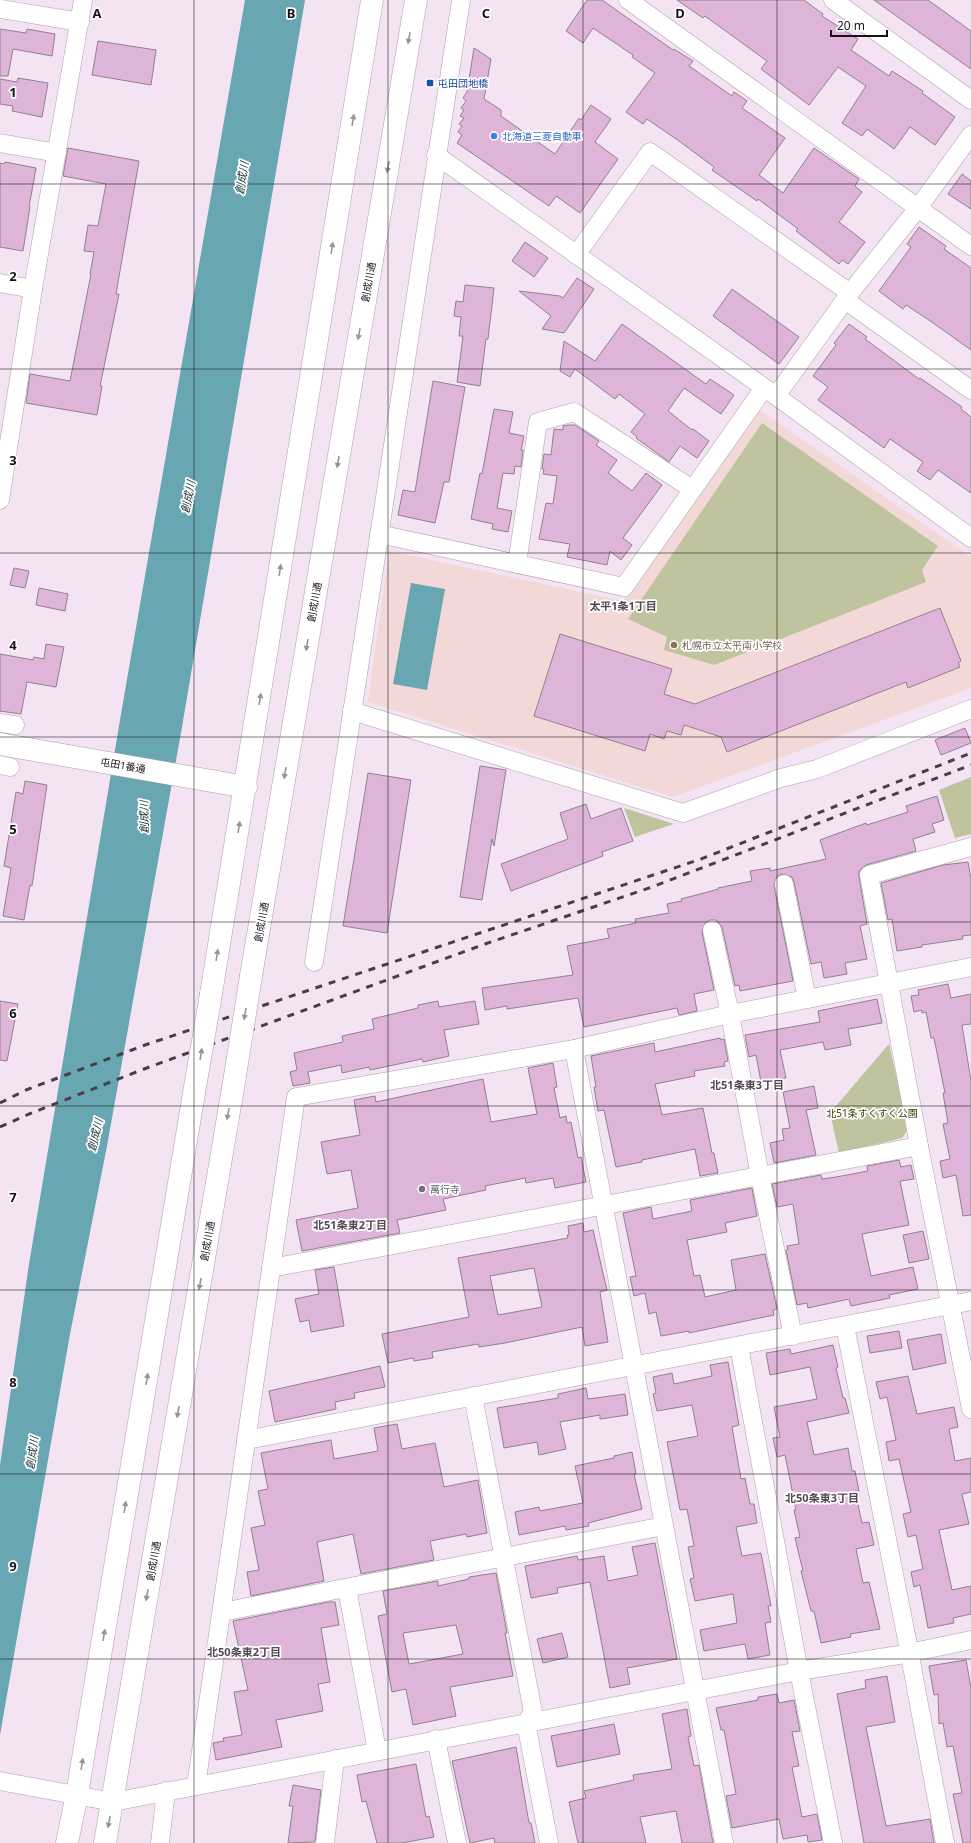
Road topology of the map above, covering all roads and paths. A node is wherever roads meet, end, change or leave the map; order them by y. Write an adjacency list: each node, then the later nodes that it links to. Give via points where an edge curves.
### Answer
1 (84, 0): 8 (street)
2 (372, 0): 30 (main road, one-way to 2)
3 (416, 0): 69 (main road, 創成川通, one-way to 69, bridge)
4 (461, 0): 13 (street)
5 (628, 0): 14 (street)
6 (833, 0): 9 (street)
7 (0, 9): 8 (street)
8 (80, 22): 12 (street)
9 (971, 100)
10 (971, 135): 14 (street)
11 (0, 143): 12 (street)
12 (57, 153): 18 (street)
13 (436, 155): 16 (street); 24 (street)
14 (918, 208): 15 (street); 19 (street)
15 (971, 246)
16 (576, 255): 19 (street, via 650,152); 21 (street)
17 (0, 283): 18 (street)
18 (33, 289): 23 (street)
19 (848, 296): 20 (street); 21 (street)
20 (971, 390)
21 (770, 392): 22 (street); 25 (street)
22 (692, 489): 26 (street, via 624,587); 26 (street, via 574,412 538,422)
23 (0, 500)
24 (379, 534): 26 (street); 28 (street)
25 (971, 538)
26 (517, 564)
27 (971, 709): 28 (street, via 817,769 781,778 683,813)
28 (352, 711): 34 (street)
29 (0, 744): 30 (main road, 屯田1番通)
30 (246, 787): 68 (main road, one-way to 30, bridge)
31 (971, 847): 36 (street, via 869,875)
32 (784, 884): 37 (street)
33 (712, 930): 38 (street)
34 (314, 962)
35 (971, 967): 36 (street)
36 (890, 983): 37 (street); 40 (street)
37 (807, 999): 38 (street)
38 (730, 1014): 39 (street); 41 (street)
39 (574, 1049): 42 (street); 43 (street, via 296,1096)
40 (919, 1146): 41 (street); 45 (street)
41 (760, 1176): 42 (street); 47 (street)
42 (603, 1206): 43 (street); 49 (street)
43 (271, 1268): 52 (street)
44 (971, 1301): 45 (street)
45 (951, 1305): 46 (street); 51 (street)
46 (845, 1326): 47 (street); 58 (street)
47 (793, 1336): 48 (street)
48 (739, 1346): 49 (street); 59 (street)
49 (634, 1367): 50 (street); 53 (street)
50 (473, 1396): 52 (street); 54 (street)
51 (971, 1409)
52 (246, 1440): 56 (street)
53 (664, 1526): 54 (street); 60 (street)
54 (503, 1557): 55 (street); 61 (street, via 534,1712)
55 (347, 1588): 56 (street); 63 (street)
56 (222, 1612): 66 (street)
57 (971, 1640): 58 (street)
58 (910, 1653): 59 (street); 78 (street)
59 (799, 1671): 60 (street); 77 (street)
60 (695, 1691): 61 (street); 76 (street)
61 (526, 1723): 62 (street); 75 (street)
62 (436, 1739): 63 (street); 74 (street)
63 (377, 1751): 64 (street)
64 (335, 1759): 66 (street); 73 (street)
65 (0, 1781): 68 (street)
66 (196, 1786): 67 (street)
67 (166, 1791): 69 (street); 72 (street)
68 (77, 1794): 69 (street); 70 (main road)
69 (113, 1802): 71 (main road, 創成川通, one-way to 71)
70 (67, 1843)
71 (105, 1843)
72 (160, 1843)
73 (325, 1843)
74 (456, 1843)
75 (549, 1843)
76 (724, 1843)
77 (834, 1843)
78 (945, 1843)

